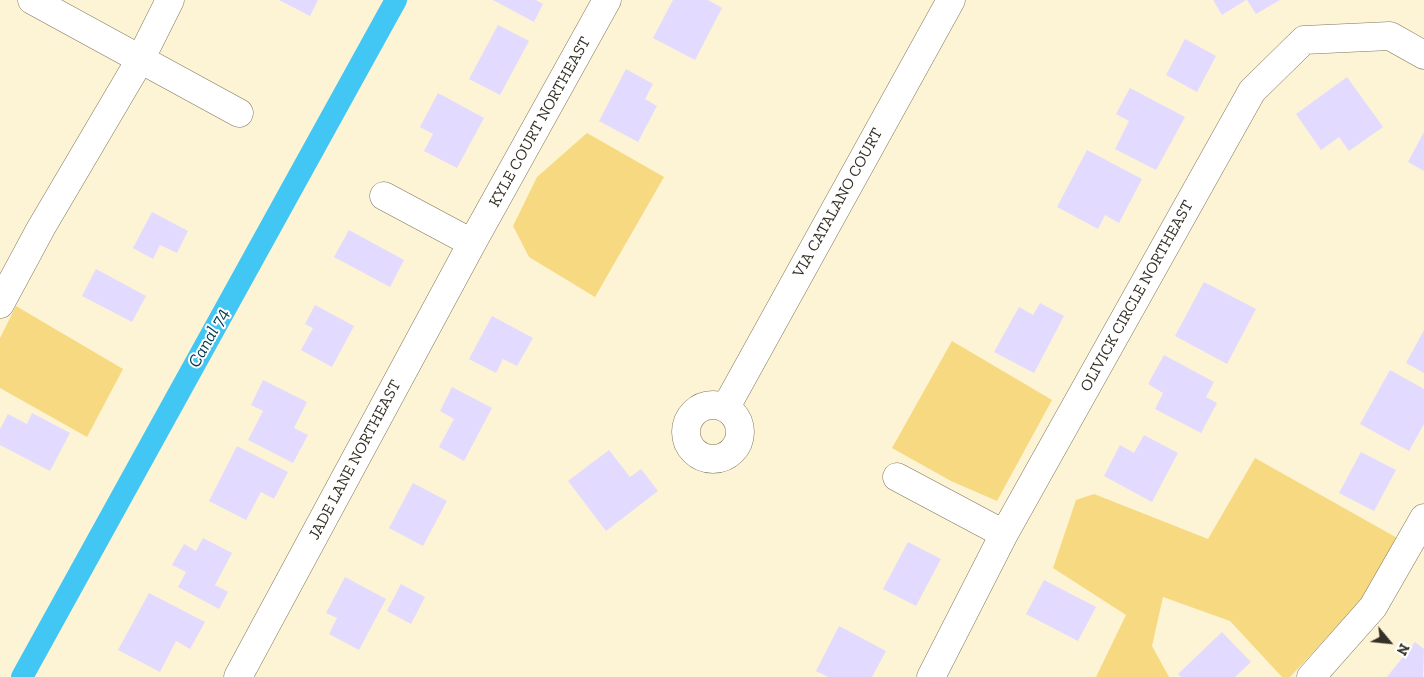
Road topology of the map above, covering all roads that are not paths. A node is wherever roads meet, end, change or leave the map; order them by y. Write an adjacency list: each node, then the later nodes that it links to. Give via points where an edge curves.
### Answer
1 (32, 0): 6 (street)
2 (170, 0): 6 (street)
3 (607, 0): 9 (street, KYLE COURT NORTHEAST)
4 (951, 0): 11 (street, VIA CATALANO COURT)
5 (1424, 55): 14 (street, OLIVICK CIRCLE NORTHEAST, via 1390,36 1304,40 1252,91)
6 (140, 60): 7 (street); 10 (street)
7 (239, 113)
8 (384, 196): 9 (street)
9 (472, 243): 15 (street, JADE LANE NORTHEAST)
10 (0, 304)
11 (726, 407)
12 (897, 477): 14 (street)
13 (1424, 518): 17 (street, via 1373,607)
14 (1004, 534): 16 (street, OLIVICK CIRCLE NORTHEAST)
15 (238, 677)
16 (932, 677)
17 (1311, 677)

